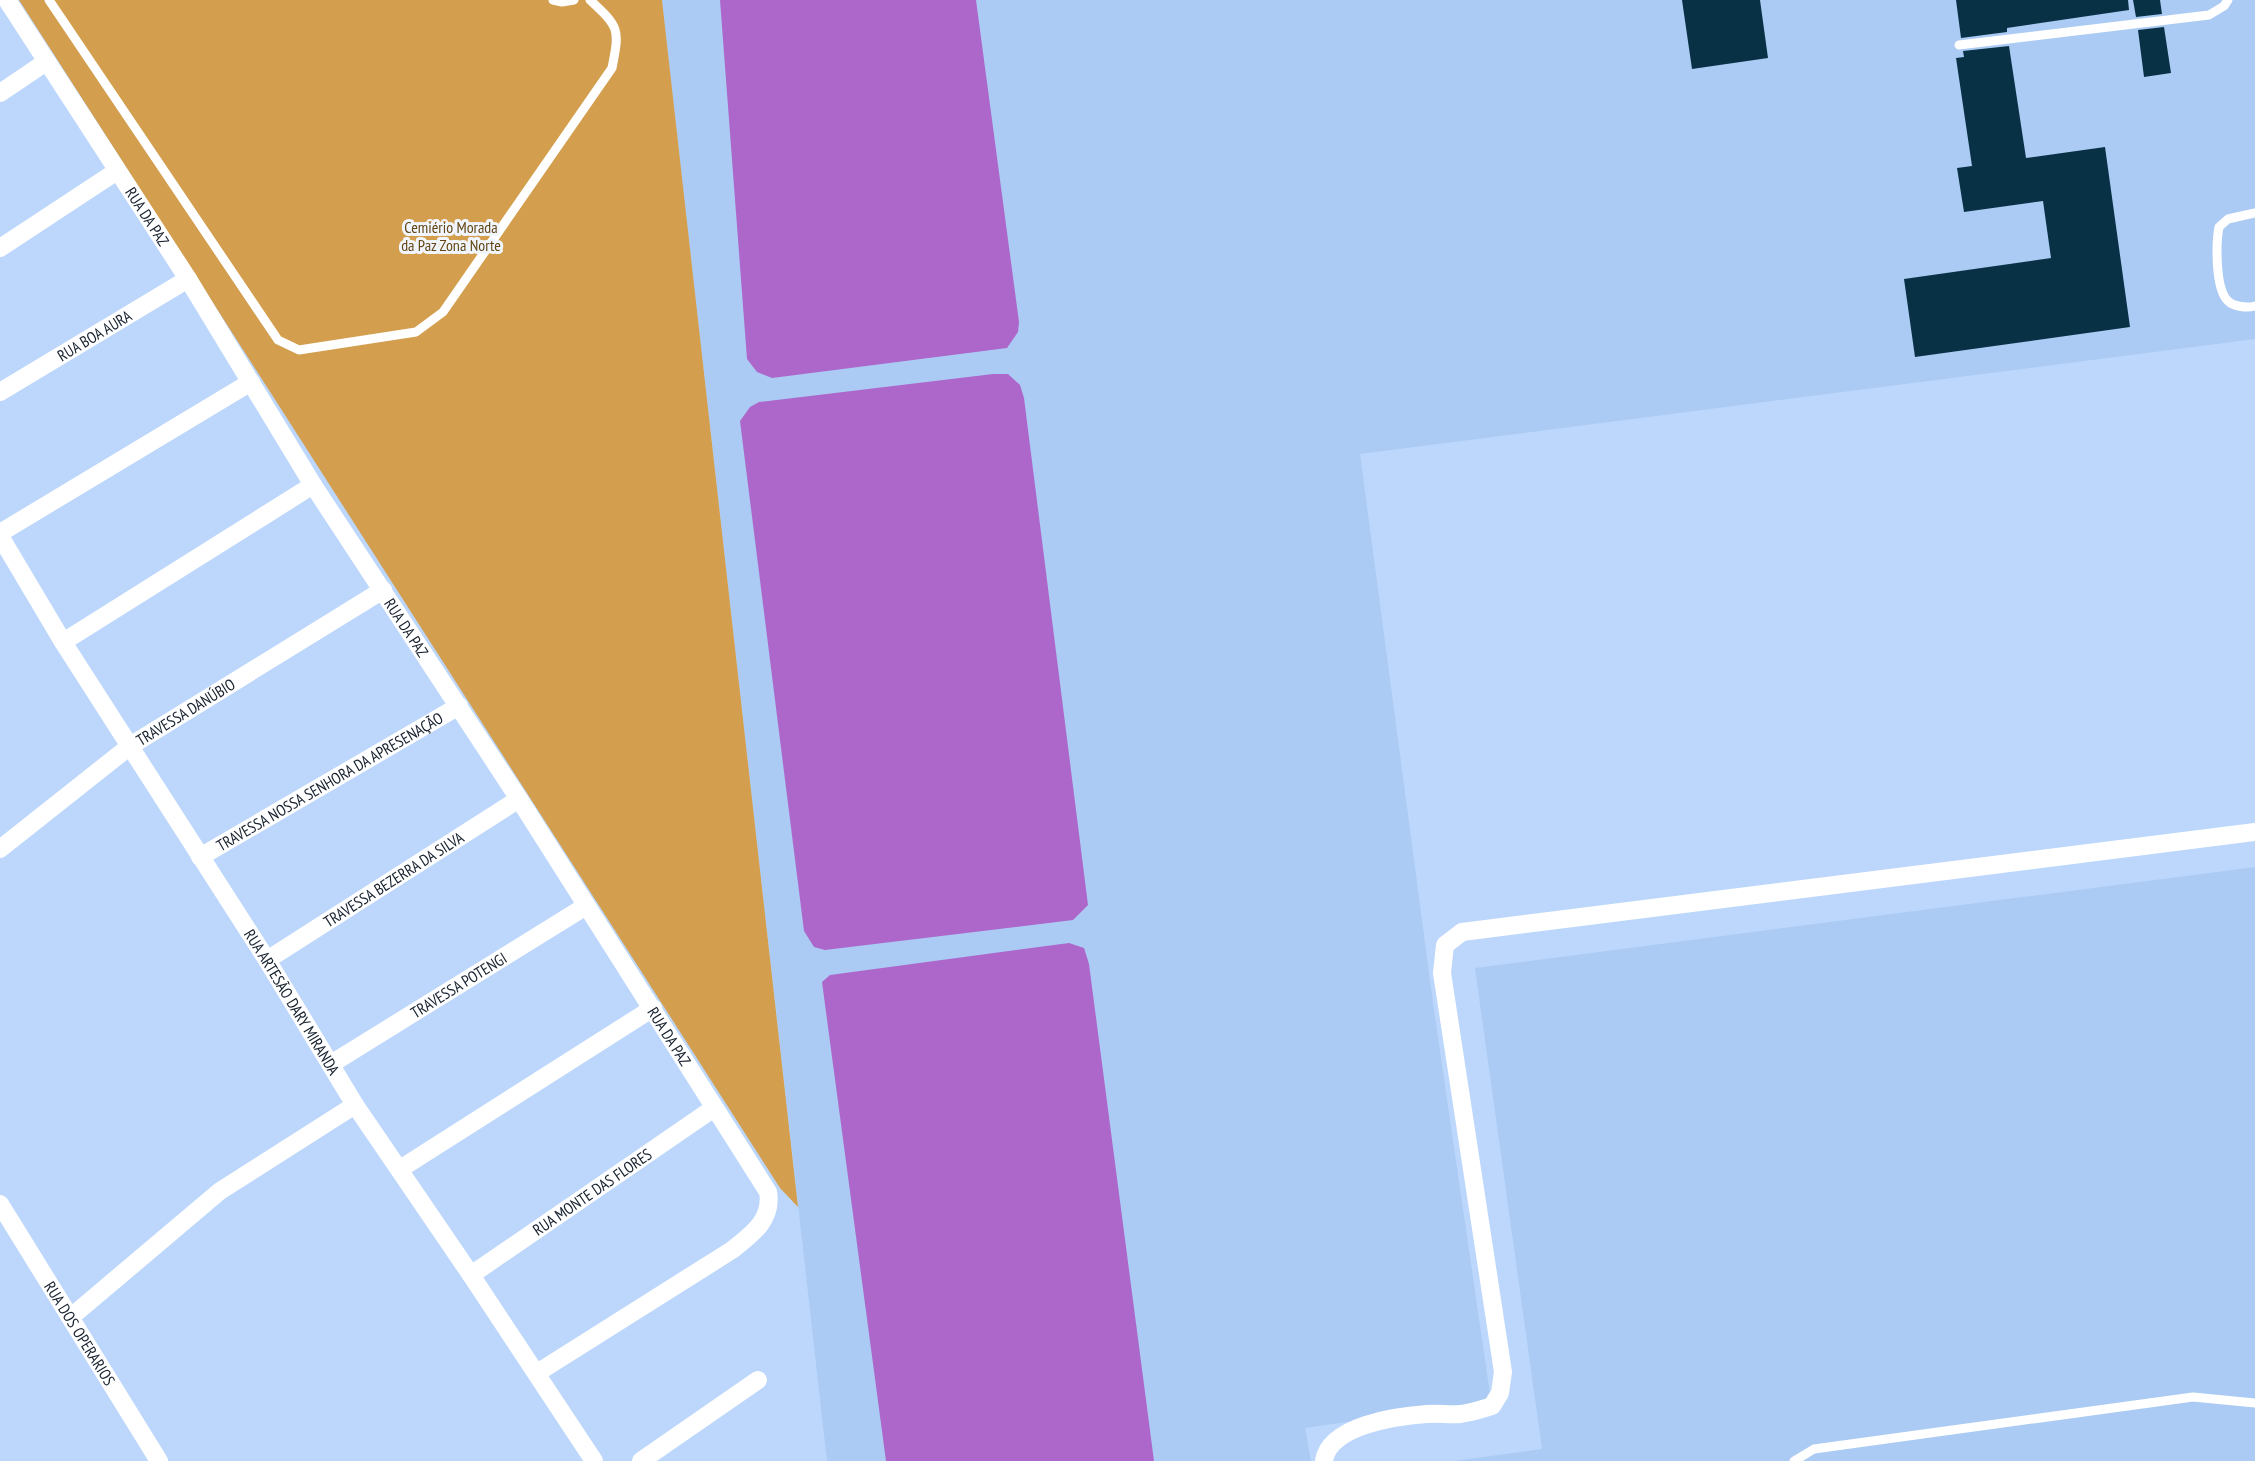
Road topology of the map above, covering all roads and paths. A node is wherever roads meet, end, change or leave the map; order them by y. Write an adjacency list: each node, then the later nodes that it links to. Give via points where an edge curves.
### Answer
1 (7, 0): 8 (street, RUA DA PAZ)
2 (49, 0): 5 (lane, via 278,340 299,350 416,332 443,312 612,68 618,41 613,21)
3 (553, 0): 4 (lane)
4 (574, 0)
5 (590, 0)
6 (2228, 0): 7 (lane, via 2209,15)
7 (1959, 45)
8 (46, 62): 9 (street); 10 (street, RUA DA PAZ)
9 (0, 93)
10 (117, 171): 12 (street); 13 (street, RUA DA PAZ)
11 (2255, 213): 14 (lane, via 2228,219 2219,227 2217,239 2222,291 2228,302)
12 (0, 249)
13 (188, 279): 15 (street, RUA DA PAZ); 16 (street, RUA BOA AURA)
14 (2255, 306)
15 (251, 382): 17 (street, RUA DA PAZ); 18 (street)
16 (0, 392)
17 (313, 486): 19 (street, RUA DA PAZ); 20 (street)
18 (0, 535): 20 (street, RUA ARTESÃO DARY MIRANDA)
19 (383, 590): 21 (street, RUA DA PAZ); 22 (street, TRAVESSA DANÚBIO)
20 (63, 642): 22 (street, RUA ARTESÃO DARY MIRANDA)
21 (459, 706): 23 (street, RUA DA PAZ); 26 (street, TRAVESSA NOSSA SENHORA DA APRESENAÇÃO)
22 (130, 746): 25 (street, TRAVESSA DANÚBIO); 26 (street, RUA ARTESÃO DARY MIRANDA)
23 (519, 799): 27 (street, RUA DA PAZ); 28 (street, TRAVESSA BEZERRA DA SILVA)
24 (2255, 832): 43 (street, via 1462,932 1445,945 1442,973 1503,1372 1500,1393 1492,1406 1462,1414 1426,1414 1364,1424 1335,1440 1325,1452)
25 (0, 849)
26 (200, 857): 28 (street, RUA ARTESÃO DARY MIRANDA)
27 (586, 906): 29 (street, RUA DA PAZ); 30 (street, TRAVESSA POTENGI)
28 (267, 960): 30 (street, RUA ARTESÃO DARY MIRANDA)
29 (652, 1008): 32 (street, RUA DA PAZ); 33 (street)
30 (331, 1064): 31 (street, RUA ARTESÃO DARY MIRANDA)
31 (355, 1105): 33 (street, RUA ARTESÃO DARY MIRANDA); 36 (street, via 220,1191)
32 (714, 1108): 35 (street, RUA MONTE DAS FLORES); 37 (street, RUA DA PAZ, via 768,1192 770,1202 764,1221 732,1251)
33 (400, 1169): 35 (street, RUA ARTESÃO DARY MIRANDA)
34 (0, 1204): 36 (street, RUA DOS OPERARIOS)
35 (471, 1275): 37 (street, RUA ARTESÃO DARY MIRANDA)
36 (71, 1317): 40 (street, RUA DOS OPERARIOS)
37 (537, 1373): 41 (street, RUA ARTESÃO DARY MIRANDA)
38 (758, 1380): 42 (street)
39 (2255, 1403): 44 (lane, via 2193,1397 1814,1449)
40 (158, 1461)
41 (594, 1461)
42 (641, 1461)
43 (1324, 1461)
44 (1794, 1461)

